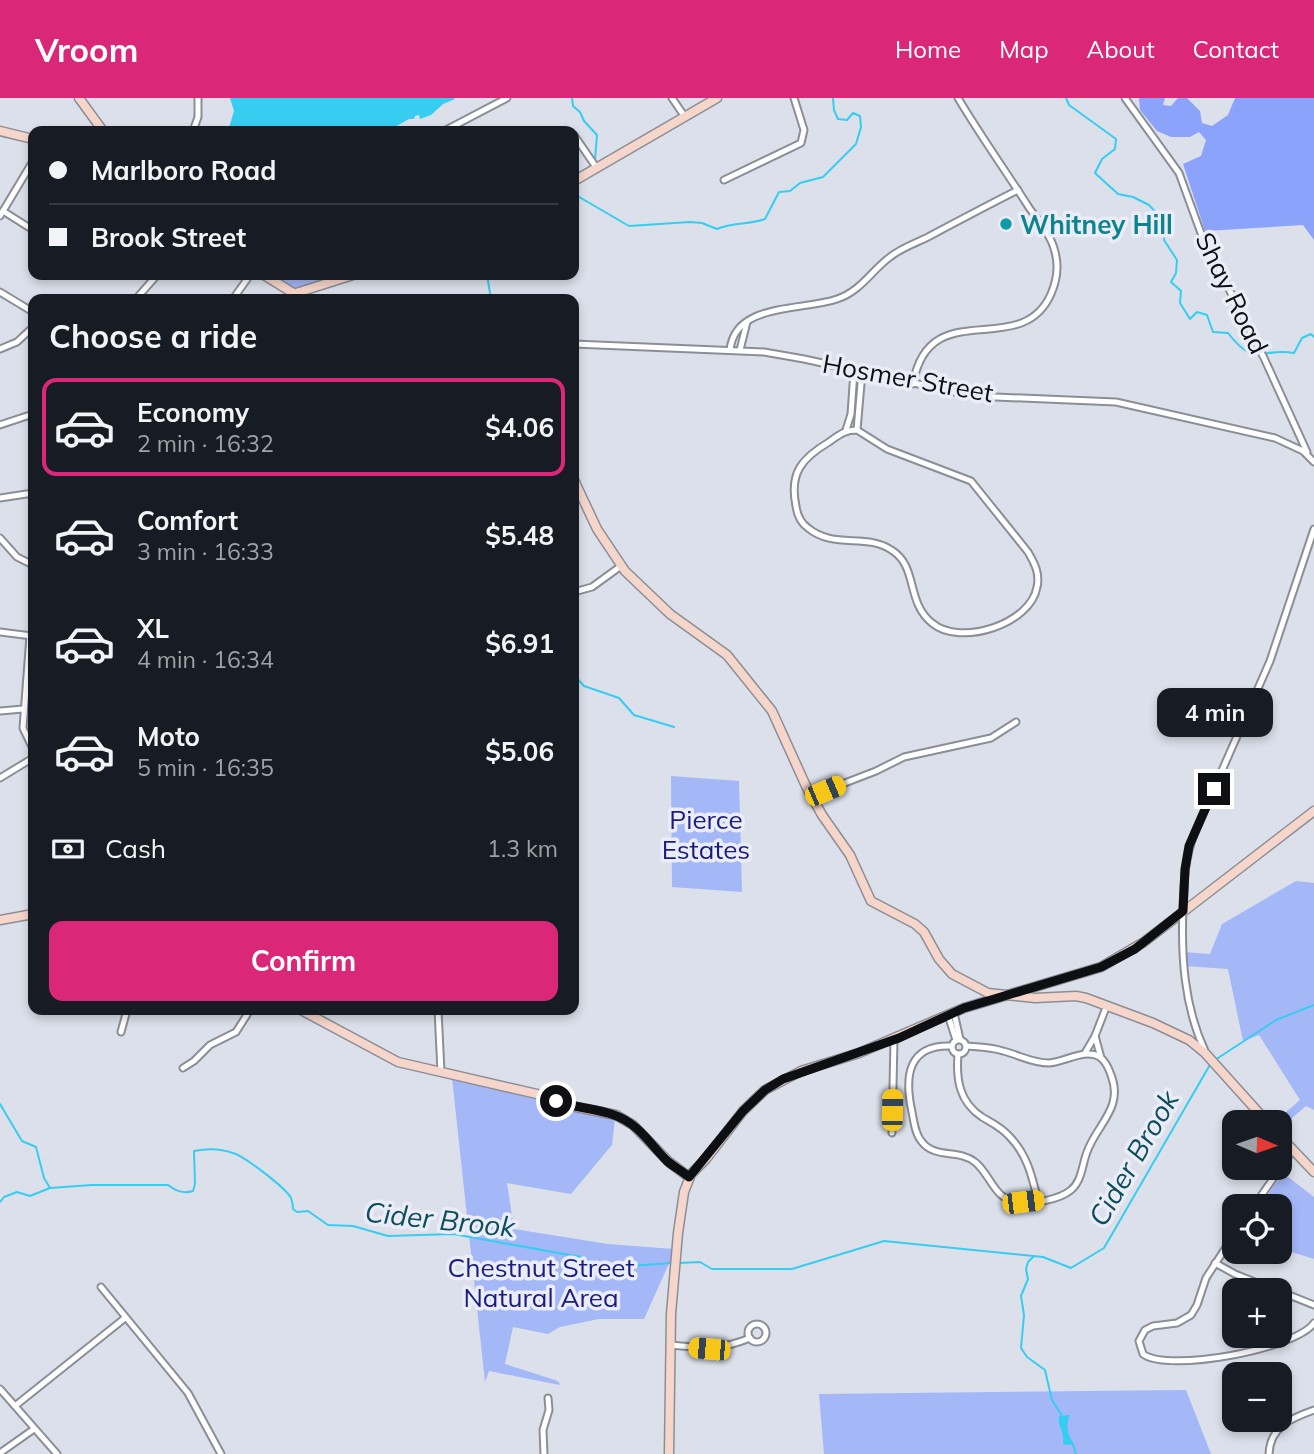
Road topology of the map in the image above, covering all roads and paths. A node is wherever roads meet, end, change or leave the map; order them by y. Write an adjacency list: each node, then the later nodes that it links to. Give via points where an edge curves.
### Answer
1 (79, 98): 10 (street)
2 (198, 98): 11 (street)
3 (507, 98): 12 (street)
4 (673, 98): 9 (street)
5 (717, 98): 9 (street)
6 (794, 98): 19 (street, via 804,130 801,143)
7 (958, 98): 20 (street)
8 (1125, 98): 43 (street, Shay Road, via 1179,173 1202,236)
9 (685, 117): 16 (street)
10 (99, 126)
11 (195, 126)
12 (453, 126)
13 (0, 131): 14 (street)
14 (28, 138)
15 (579, 142): 16 (street)
16 (596, 167): 18 (street)
17 (28, 168): 21 (street)
18 (579, 178)
19 (724, 180)
20 (1018, 190): 30 (street, via 891,256 855,291 816,305 766,311); 38 (street, via 1056,253 1057,273 1047,302 1033,317 1015,326 944,335 921,355)
21 (1, 214): 22 (street)
22 (28, 228)
23 (153, 280): 27 (street)
24 (272, 280): 28 (street)
25 (336, 280): 28 (street)
26 (0, 292): 29 (street)
27 (140, 294)
28 (293, 294)
29 (28, 309)
30 (747, 323): 34 (street, via 733,336); 35 (street)
31 (28, 332): 33 (street)
32 (579, 344): 34 (street, Hosmer Street)
33 (0, 349)
34 (730, 350): 35 (street, Hosmer Street)
35 (740, 350): 36 (street, Hosmer Street)
36 (854, 370): 37 (street, Hosmer Street); 42 (street)
37 (862, 372): 38 (street, Hosmer Street); 41 (street)
38 (913, 384): 43 (street, Hosmer Street, via 973,396 1126,404 1275,438)
39 (28, 416): 40 (street)
40 (0, 425)
41 (857, 429): 42 (street); 42 (street, via 887,449 971,481 1036,565 1037,589 1020,615 977,633 944,631 920,611 909,572 895,552 875,542 824,539 806,527 797,514 793,492 797,472 805,458)
42 (846, 430)
43 (1312, 460)
44 (579, 491): 50 (street)
45 (28, 494): 46 (street)
46 (0, 498)
47 (1314, 529): 63 (street, via 1270,661 1191,839)
48 (0, 538): 49 (street)
49 (28, 562)
50 (621, 566): 51 (street); 61 (street, via 670,614 734,663 778,719)
51 (579, 591)
52 (0, 632): 53 (street)
53 (28, 636)
54 (28, 668): 55 (street)
55 (23, 709): 56 (street); 58 (street)
56 (0, 711)
57 (1016, 722): 61 (street, via 991,738 904,757)
58 (28, 738)
59 (28, 761): 60 (street)
60 (0, 778)
61 (811, 796): 66 (street, via 850,855 871,901 924,932 952,974 988,993)
62 (1314, 811): 63 (street)
63 (1183, 911): 66 (street, via 1110,963); 82 (street, via 1187,990 1193,1020)
64 (28, 915): 65 (street)
65 (0, 920)
66 (1005, 996): 67 (street, via 1076,996); 68 (street)
67 (1107, 1004): 74 (street); 82 (street, via 1171,1030)
68 (951, 1014): 75 (street); 76 (street)
69 (126, 1015): 73 (street)
70 (247, 1015): 83 (street, via 236,1032 210,1045)
71 (310, 1015): 84 (street, via 388,1058)
72 (438, 1015): 84 (street)
73 (121, 1032)
74 (1095, 1036): 79 (street); 81 (street)
75 (894, 1040): 86 (street); 89 (street, via 802,1071 765,1090)
76 (958, 1040): 77 (street); 78 (street)
77 (952, 1046): 80 (street); 91 (street, via 932,1046 913,1061 910,1101 922,1142 931,1150 973,1160 1005,1199)
78 (966, 1046): 79 (street, via 992,1048 1039,1062); 80 (street)
79 (1085, 1053): 81 (street)
80 (958, 1054): 91 (street, via 957,1077 964,1098 1020,1148)
81 (1101, 1058): 91 (street, via 1113,1080 1111,1113 1087,1150 1076,1186 1057,1198)
82 (1211, 1060): 85 (street)
83 (183, 1068)
84 (438, 1071): 89 (street, via 616,1115 634,1125 668,1162)
85 (1256, 1110)
86 (892, 1133)
87 (1293, 1150): 88 (street); 90 (street)
88 (1314, 1172)
89 (689, 1177): 101 (street, via 674,1263)
90 (1262, 1194)
91 (1038, 1200)
92 (1222, 1253): 93 (street)
93 (1215, 1263): 94 (street); 99 (street, via 1191,1315 1143,1332 1139,1343 1144,1355 1155,1359 1227,1358 1299,1336)
94 (1245, 1278)
95 (101, 1287): 98 (street)
96 (1292, 1297): 97 (street)
97 (1314, 1305)
98 (125, 1318): 104 (street); 109 (street, via 188,1393)
99 (1314, 1323)
100 (750, 1338): 101 (street, via 709,1349)
101 (670, 1345): 111 (street)
102 (0, 1389): 104 (street)
103 (548, 1398): 110 (street)
104 (15, 1406): 106 (street)
105 (1314, 1410): 112 (street, via 1284,1424 1271,1440)
106 (34, 1429): 107 (street); 108 (street)
107 (0, 1453)
108 (57, 1454)
109 (221, 1454)
110 (544, 1454)
111 (669, 1454)
112 (1269, 1454)

